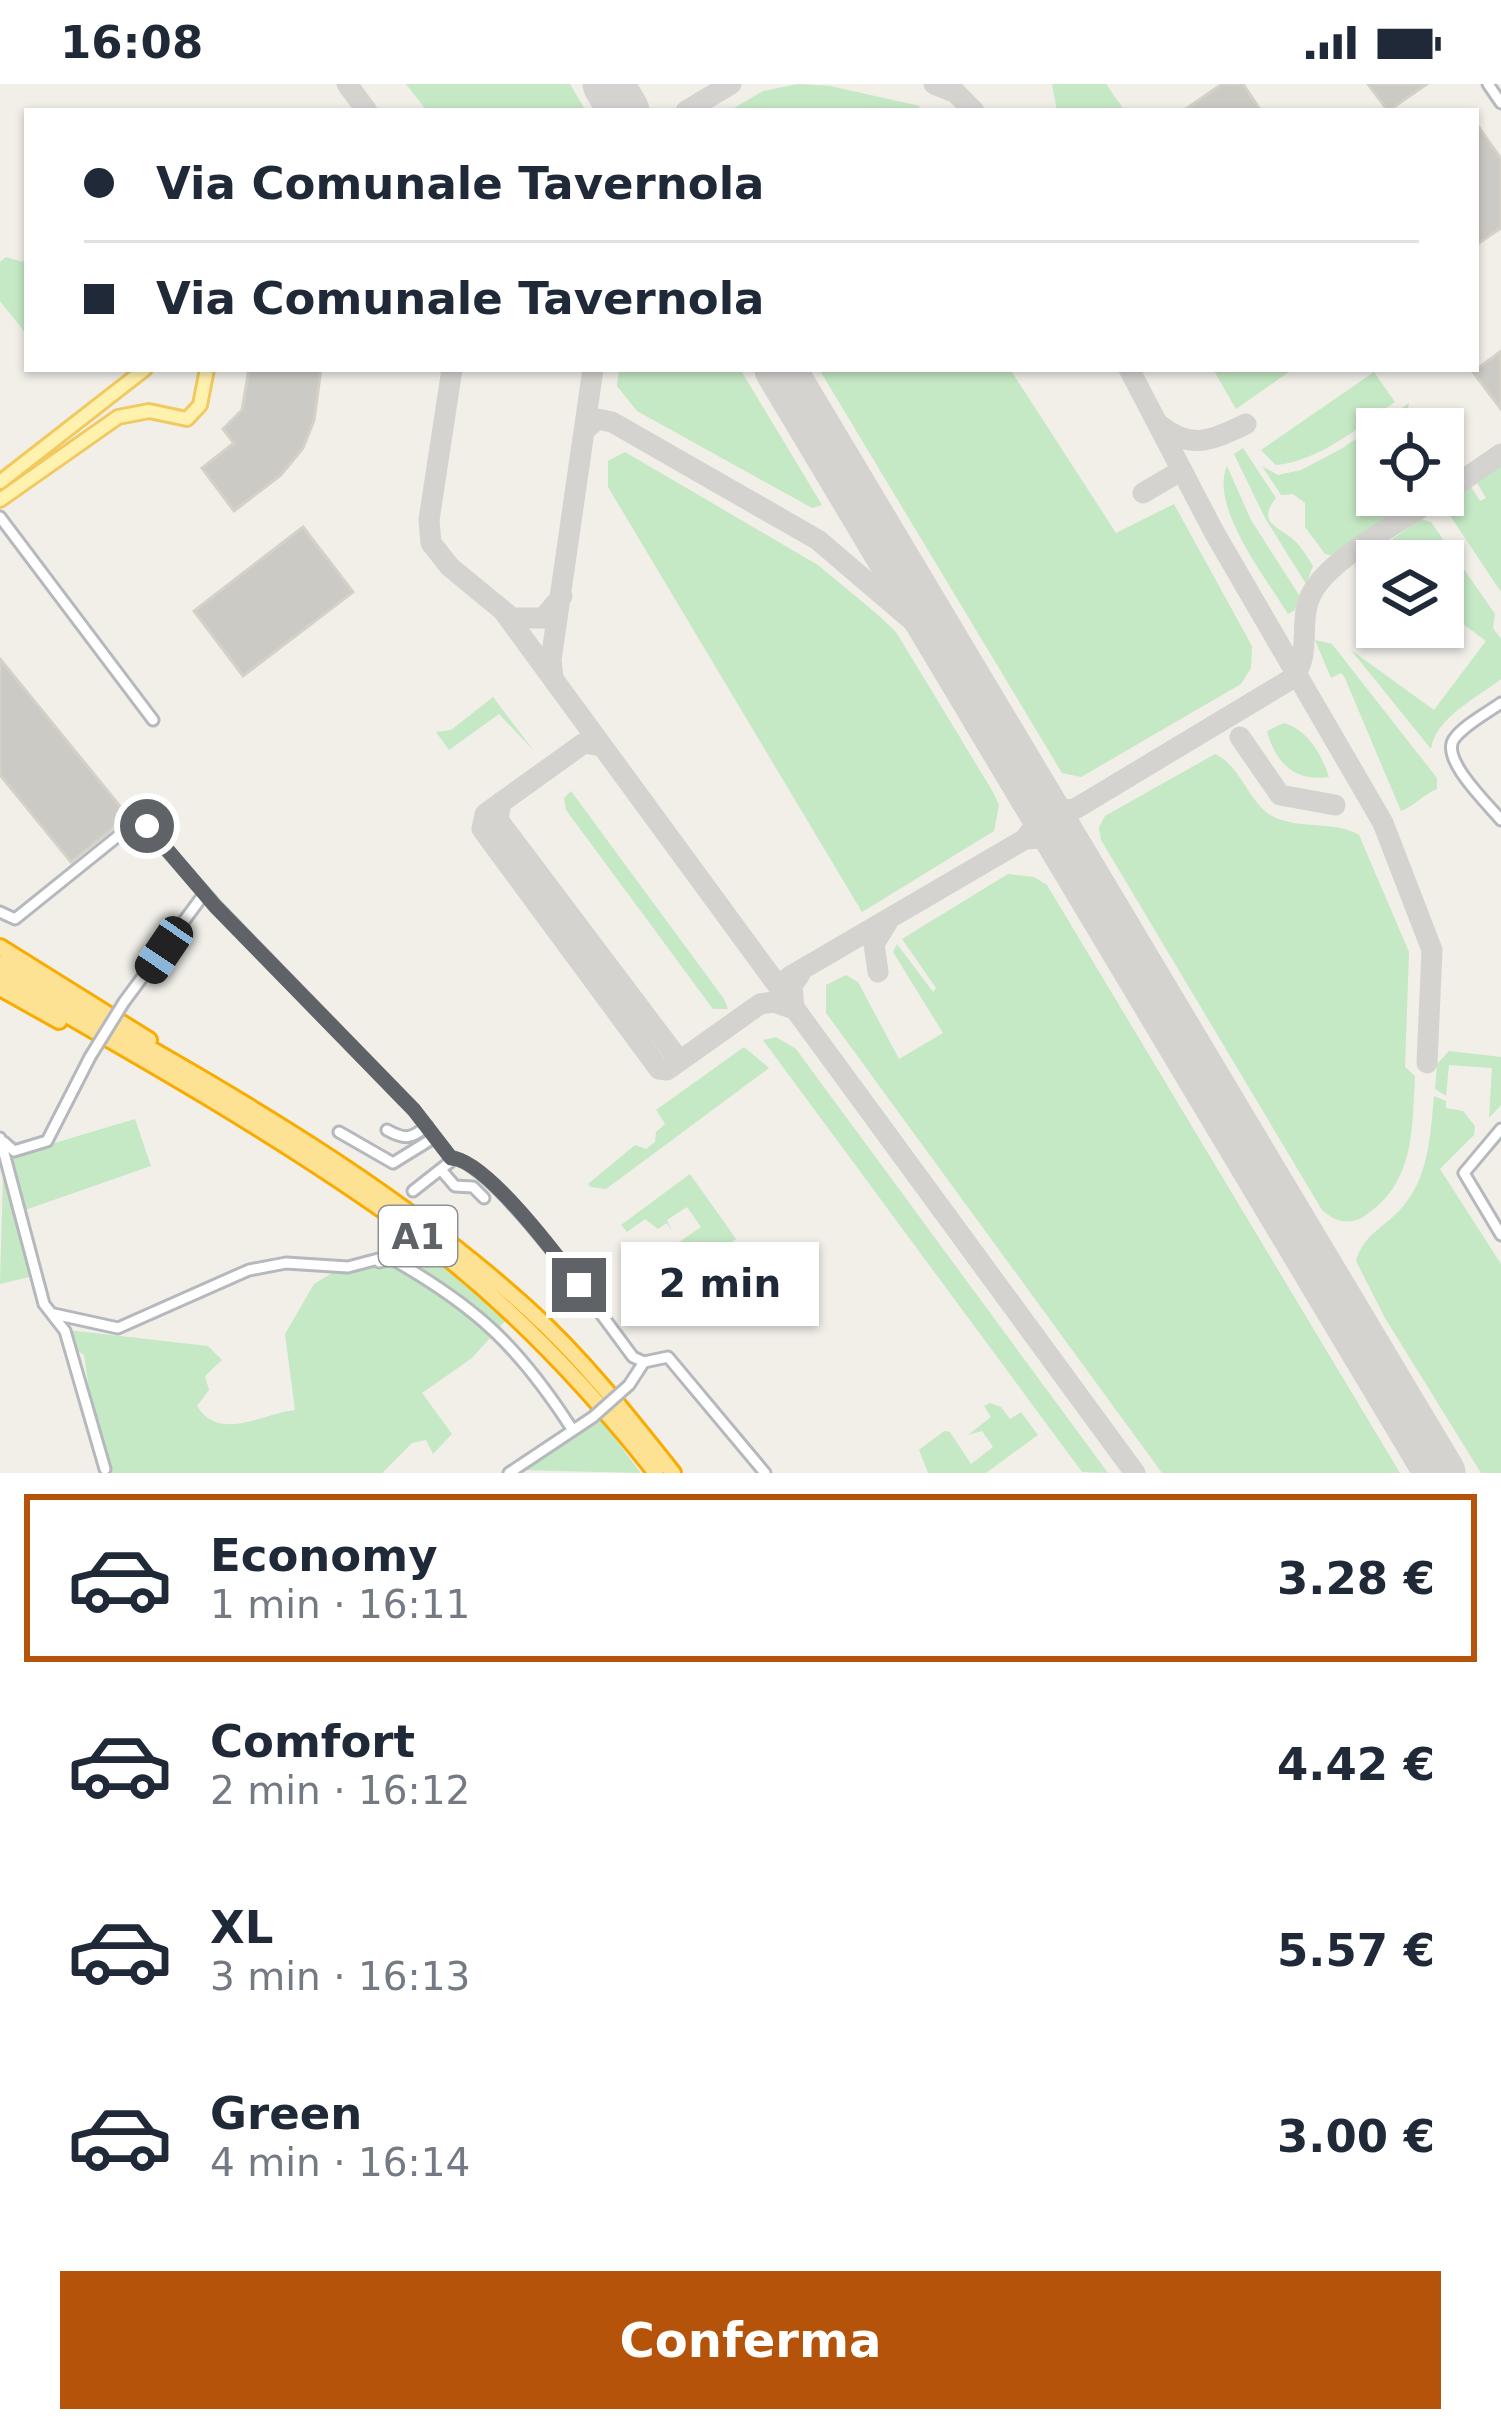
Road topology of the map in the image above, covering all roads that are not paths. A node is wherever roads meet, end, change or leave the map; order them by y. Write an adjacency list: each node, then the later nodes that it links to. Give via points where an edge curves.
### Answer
1 (1488, 84): 2 (street)
2 (1501, 103)
3 (141, 372): 5 (main road)
4 (206, 372): 6 (main road, via 200,405 187,419 149,411 118,417)
5 (0, 482)
6 (0, 500)
7 (0, 517): 9 (street)
8 (1501, 703): 10 (street, via 1456,736 1450,750)
9 (153, 720)
10 (1501, 820)
11 (204, 894): 12 (street, via 136,823 15,919); 19 (street); 23 (street, bridge, via 124,1002 47,1142 14,1151)
12 (0, 912)
13 (0, 947): 18 (highway, via 130,1026)
14 (0, 963): 18 (highway, A1)
15 (0, 977): 17 (highway, A1)
16 (0, 988): 17 (highway)
17 (135, 1054): 35 (highway, A1, via 412,1232 523,1326)
18 (180, 1067): 36 (highway, A1, via 445,1239 589,1370)
19 (427, 1126): 21 (street, via 413,1138); 24 (street)
20 (1501, 1129): 29 (street, via 1466,1166)
21 (387, 1130)
22 (339, 1132): 24 (street, via 393,1163)
23 (0, 1138): 30 (street, via 44,1304)
24 (435, 1138): 25 (street)
25 (455, 1158): 26 (street); 31 (street, via 539,1233)
26 (442, 1171): 27 (street); 28 (street)
27 (413, 1191)
28 (484, 1198)
29 (1501, 1235)
30 (54, 1314): 32 (street, via 118,1328 249,1270 392,1259 500,1333); 33 (street)
31 (644, 1362): 32 (street, bridge, via 629,1385); 37 (street, via 668,1357)
32 (572, 1430): 34 (street)
33 (105, 1469)
34 (509, 1473)
35 (656, 1473)
36 (673, 1473)
37 (765, 1473)

